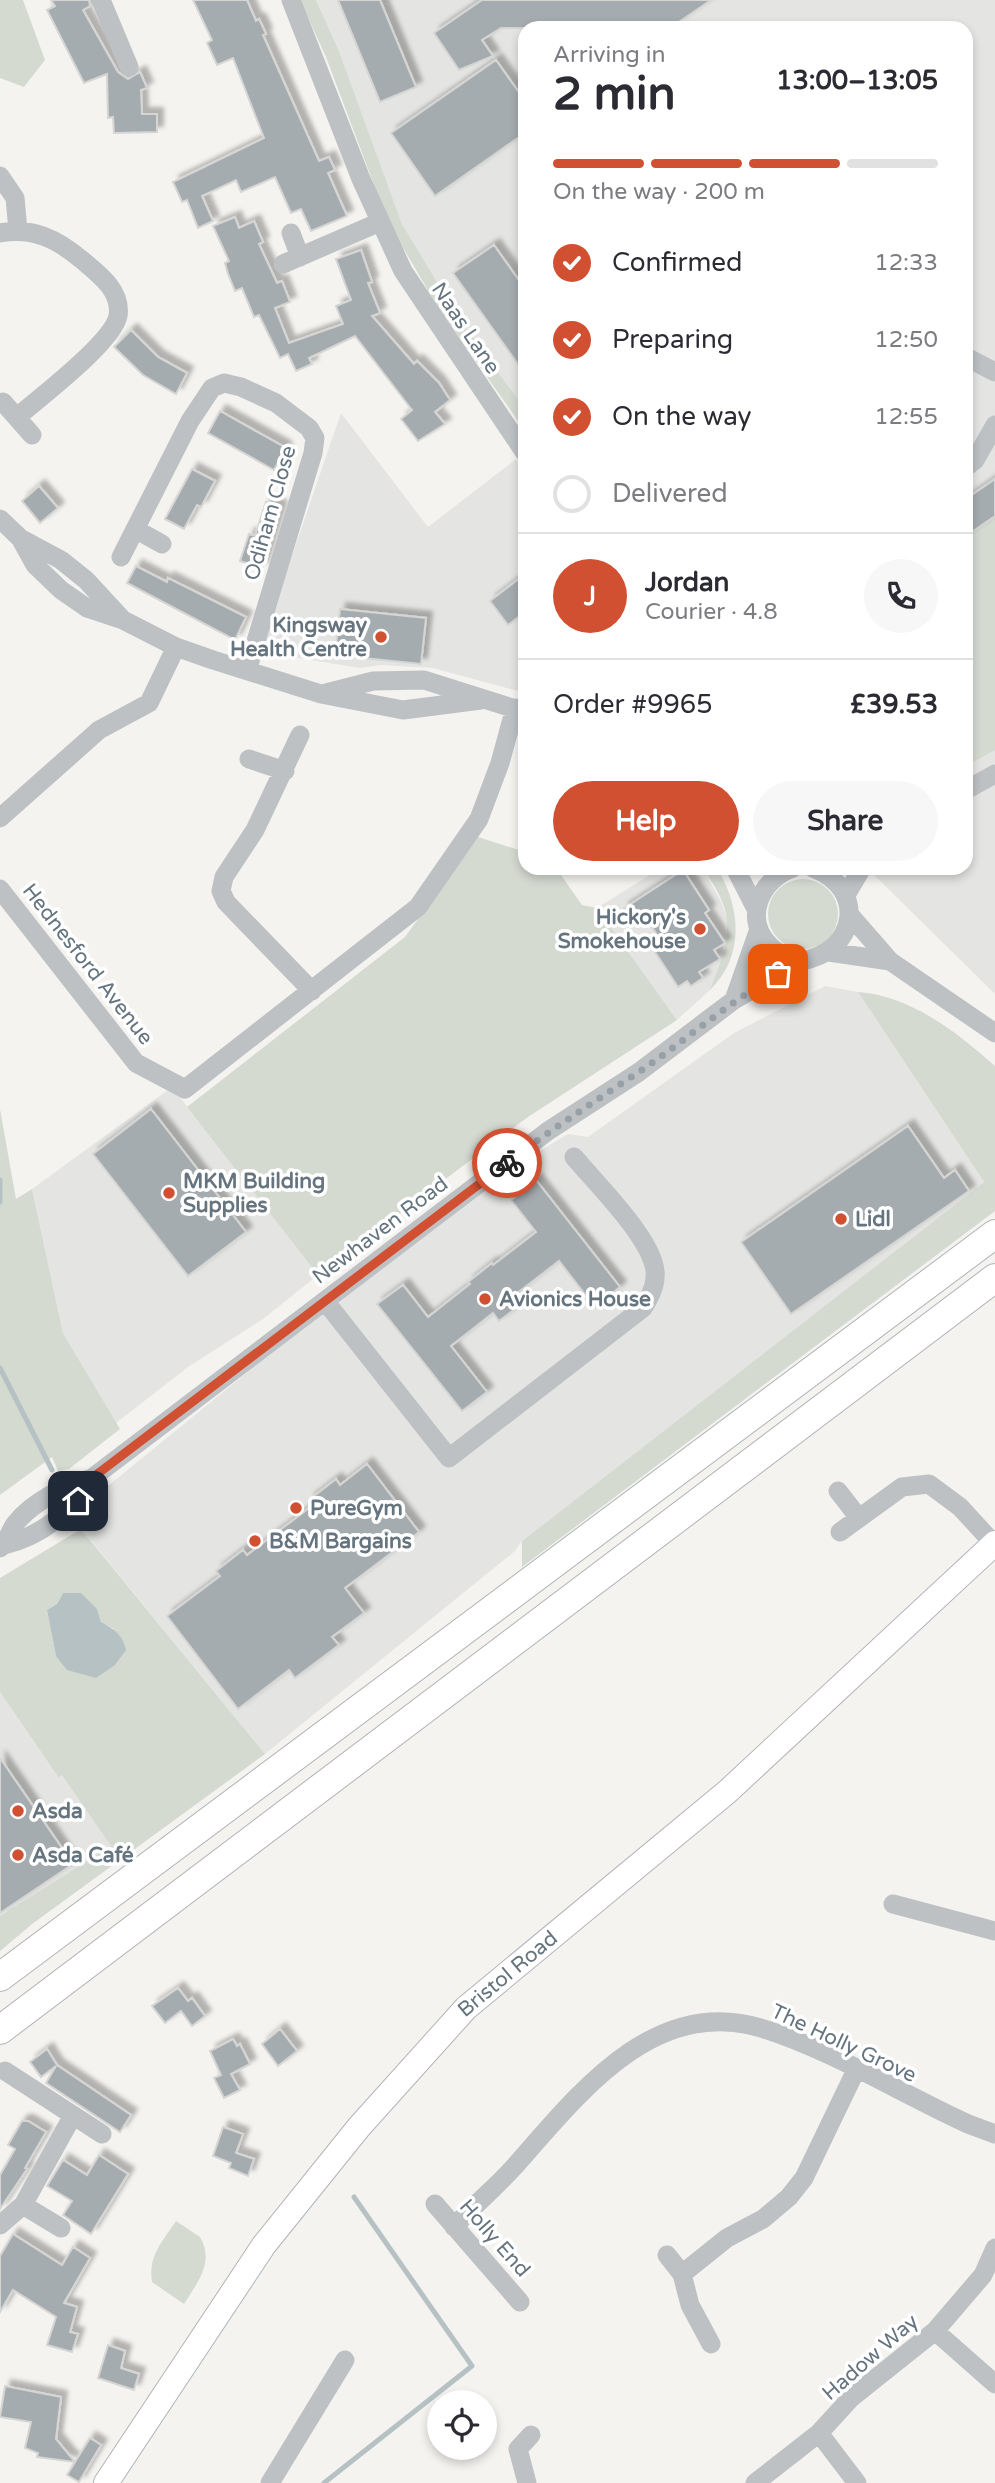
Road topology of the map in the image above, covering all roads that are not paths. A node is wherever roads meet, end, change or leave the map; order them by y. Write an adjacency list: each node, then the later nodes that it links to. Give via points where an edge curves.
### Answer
1 (102, 0): 3 (street)
2 (291, 0): 5 (street, Naas Lane)
3 (129, 67)
4 (0, 176): 6 (street, via 15,198)
5 (380, 222): 7 (street, via 292,260); 14 (street, Naas Lane, via 419,299)
6 (9, 231): 11 (street, via 33,231 53,239 102,277 117,303 118,317 94,350)
7 (291, 233)
8 (973, 361): 9 (street)
9 (995, 372)
10 (3, 402): 11 (street)
11 (17, 418): 13 (street)
12 (995, 425): 15 (street)
13 (32, 435)
14 (518, 443)
15 (973, 462)
16 (0, 519): 20 (street, via 61,590 88,608)
17 (135, 529): 18 (street); 19 (street, Odiham Close); 21 (street, Odiham Close, via 212,388 224,383 241,387 276,403 309,428 315,438 313,453)
18 (162, 544)
19 (121, 557)
20 (176, 647): 21 (street); 31 (street, via 149,703 99,730)
21 (247, 671): 22 (street)
22 (321, 694): 23 (street, via 402,710); 23 (street, via 373,681 424,680)
23 (481, 700): 24 (street)
24 (518, 709)
25 (518, 715): 42 (street, Hednesford Avenue, via 486,803 464,845 418,907)
26 (300, 736): 28 (street)
27 (249, 759): 28 (street)
28 (285, 771): 42 (street, via 224,877 221,891 226,902)
29 (995, 774): 30 (street)
30 (973, 785)
31 (0, 818)
32 (738, 875): 38 (street)
33 (776, 875): 38 (street, via 763,890)
34 (826, 875): 37 (street)
35 (859, 875): 37 (street)
36 (0, 889): 42 (street, Hednesford Avenue, via 136,1063 185,1089)
37 (848, 904): 39 (street, via 841,941); 41 (street)
38 (758, 919): 40 (street, via 772,947); 43 (street)
39 (828, 952): 40 (street, Newhaven Road); 41 (street)
40 (801, 961): 43 (street, Newhaven Road)
41 (890, 961): 44 (street)
42 (312, 991)
43 (734, 1000): 48 (street, Newhaven Road, via 648,1065 548,1131)
44 (995, 1033)
45 (575, 1157): 48 (street, via 653,1260 652,1294 643,1308 449,1458)
46 (995, 1234): 56 (highway)
47 (995, 1278): 57 (highway)
48 (326, 1301): 53 (street, Newhaven Road, via 92,1478 78,1501 29,1539)
49 (838, 1491): 50 (street)
50 (859, 1518): 51 (street); 52 (street, via 902,1487 929,1484 960,1507)
51 (840, 1532)
52 (994, 1544): 78 (main road, Bristol Road, via 727,1792 466,2008 359,2127 264,2245)
53 (2, 1546)
54 (893, 1904): 55 (street)
55 (995, 1931)
56 (0, 1977)
57 (0, 2030)
58 (856, 2070): 62 (street, The Holly Grove); 66 (street, The Holly Grove, via 748,2025 709,2022 667,2031 633,2047 575,2098); 70 (street, via 804,2178 789,2197)
59 (5, 2071): 60 (street)
60 (72, 2117): 61 (street); 64 (street)
61 (102, 2134)
62 (995, 2134)
63 (435, 2204): 66 (street, Holly End)
64 (23, 2205): 65 (street); 67 (street)
65 (0, 2225)
66 (454, 2227): 71 (street, Holly End)
67 (61, 2228)
68 (995, 2248): 72 (street, Hadow Way, via 983,2275)
69 (667, 2255): 70 (street)
70 (682, 2274): 73 (street, via 690,2305)
71 (520, 2302)
72 (935, 2331): 75 (street); 76 (street, Hadow Way, via 851,2398)
73 (711, 2344)
74 (345, 2360): 79 (street)
75 (995, 2384)
76 (819, 2433): 81 (street, Hadow Way); 82 (street)
77 (531, 2435): 80 (street, via 517,2449)
78 (106, 2483)
79 (270, 2483)
80 (527, 2483)
81 (755, 2483)
82 (857, 2483)

